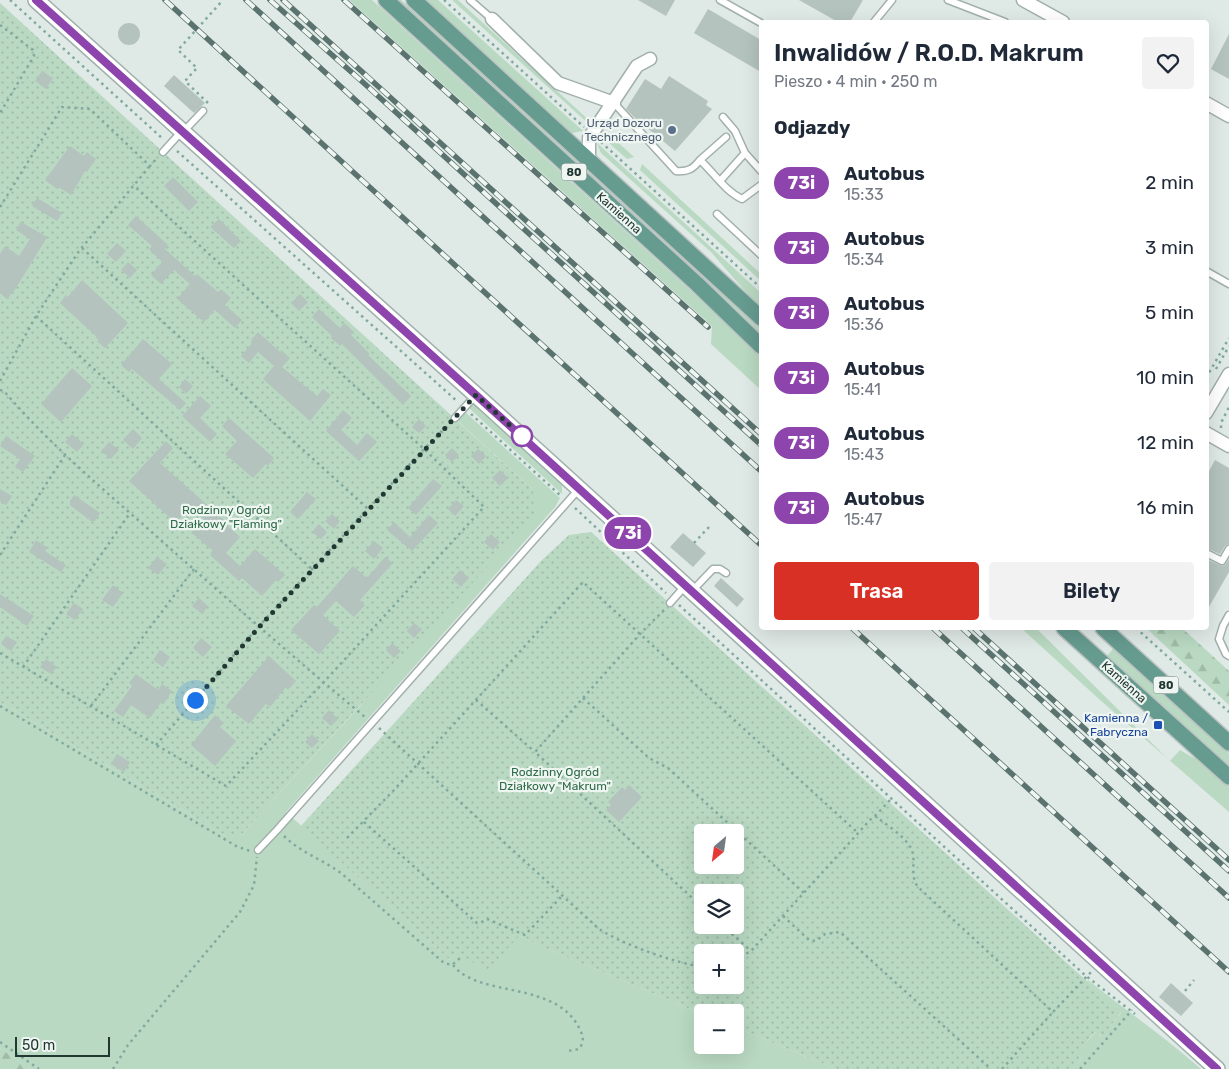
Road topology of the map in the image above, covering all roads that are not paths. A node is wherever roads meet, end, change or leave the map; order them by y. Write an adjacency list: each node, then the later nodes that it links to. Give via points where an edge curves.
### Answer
1 (36, 0): 20 (street)
2 (386, 0): 36 (main road, Kamienna / 80)
3 (414, 0): 23 (main road, Kamienna / 80)
4 (470, 0): 9 (lane)
5 (720, 0): 13 (lane)
6 (948, 0): 11 (lane)
7 (1024, 0): 12 (street)
8 (890, 1): 10 (lane)
9 (492, 19): 15 (street, via 558,83)
10 (876, 20)
11 (999, 20)
12 (1059, 20)
13 (759, 22)
14 (650, 59): 15 (street, via 637,66)
15 (614, 103): 22 (street); 26 (lane, via 676,171 692,169)
16 (1209, 105): 18 (street)
17 (203, 111): 20 (lane)
18 (1229, 116)
19 (723, 117): 25 (lane, via 735,131)
20 (182, 132): 24 (lane); 38 (street)
21 (726, 137): 26 (lane)
22 (589, 138): 23 (street); 27 (street)
23 (568, 141): 27 (main road, Kamienna / 80)
24 (163, 152)
25 (745, 153): 28 (lane); 29 (lane)
26 (700, 160): 29 (lane)
27 (589, 161): 35 (main road, Kamienna / 80)
28 (759, 169)
29 (720, 181): 30 (lane, via 742,199)
30 (759, 186)
31 (717, 214): 32 (lane)
32 (759, 253)
33 (1209, 273): 34 (lane)
34 (1229, 284)
35 (759, 316)
36 (759, 344)
37 (1229, 374): 39 (street)
38 (476, 395): 40 (lane); 43 (street)
39 (1209, 408)
40 (455, 418)
41 (1209, 434): 42 (street)
42 (1227, 440)
43 (579, 489): 47 (street); 55 (lane)
44 (1229, 549): 45 (lane, via 1222,561)
45 (1209, 554)
46 (726, 573): 47 (lane, via 714,569)
47 (689, 588): 48 (lane); 56 (street, via 1100,962 1136,1005)
48 (672, 601)
49 (1229, 615): 52 (lane, via 1218,639)
50 (1067, 630): 54 (main road, Kamienna / 80)
51 (1105, 630): 53 (main road, 80)
52 (1229, 656)
53 (1229, 743)
54 (1229, 777)
55 (258, 850)
56 (1217, 1069)

